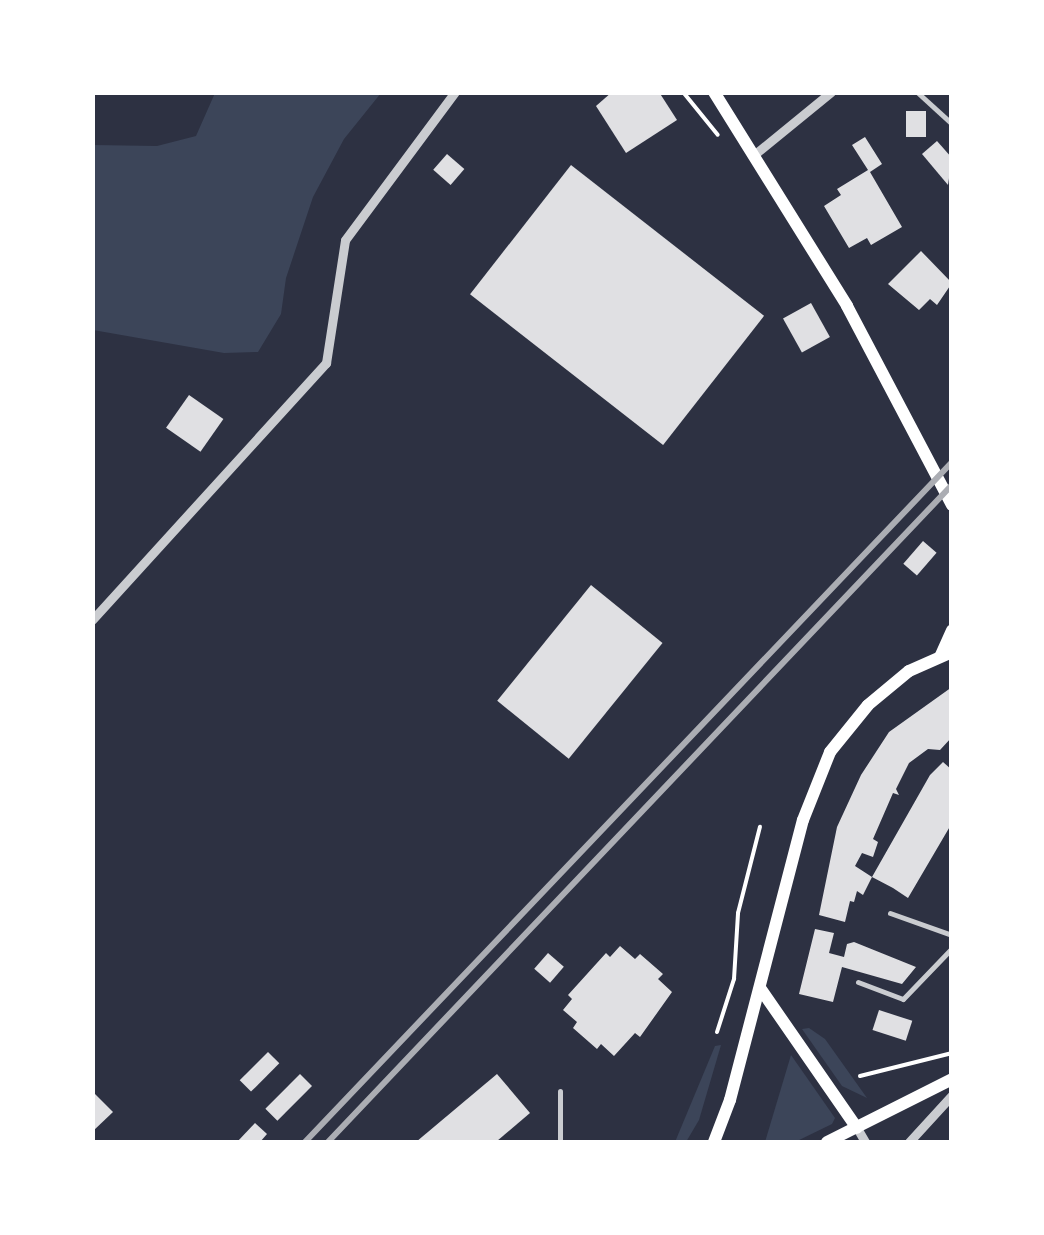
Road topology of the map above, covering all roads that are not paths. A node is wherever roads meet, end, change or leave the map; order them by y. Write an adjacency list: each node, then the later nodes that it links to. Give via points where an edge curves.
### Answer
1 (455, 92): 8 (street, via 345,240 326,363)
2 (714, 92): 6 (main road)
3 (831, 92): 6 (street)
4 (917, 92): 5 (lane)
5 (952, 124)
6 (755, 154): 7 (main road, via 848,306)
7 (952, 504)
8 (92, 620)
9 (952, 630): 10 (main road)
10 (946, 653): 15 (main road, via 909,671 868,705 830,752 803,820)
11 (890, 913): 12 (lane)
12 (952, 935)
13 (952, 948): 14 (lane, via 903,999)
14 (858, 982)
15 (760, 988): 19 (main road); 21 (main road)
16 (952, 1079): 19 (main road)
17 (560, 1091): 20 (lane)
18 (952, 1095): 24 (street)
19 (857, 1128): 22 (main road); 23 (street)
20 (560, 1142)
21 (714, 1142)
22 (827, 1142)
23 (866, 1142)
24 (910, 1142)

